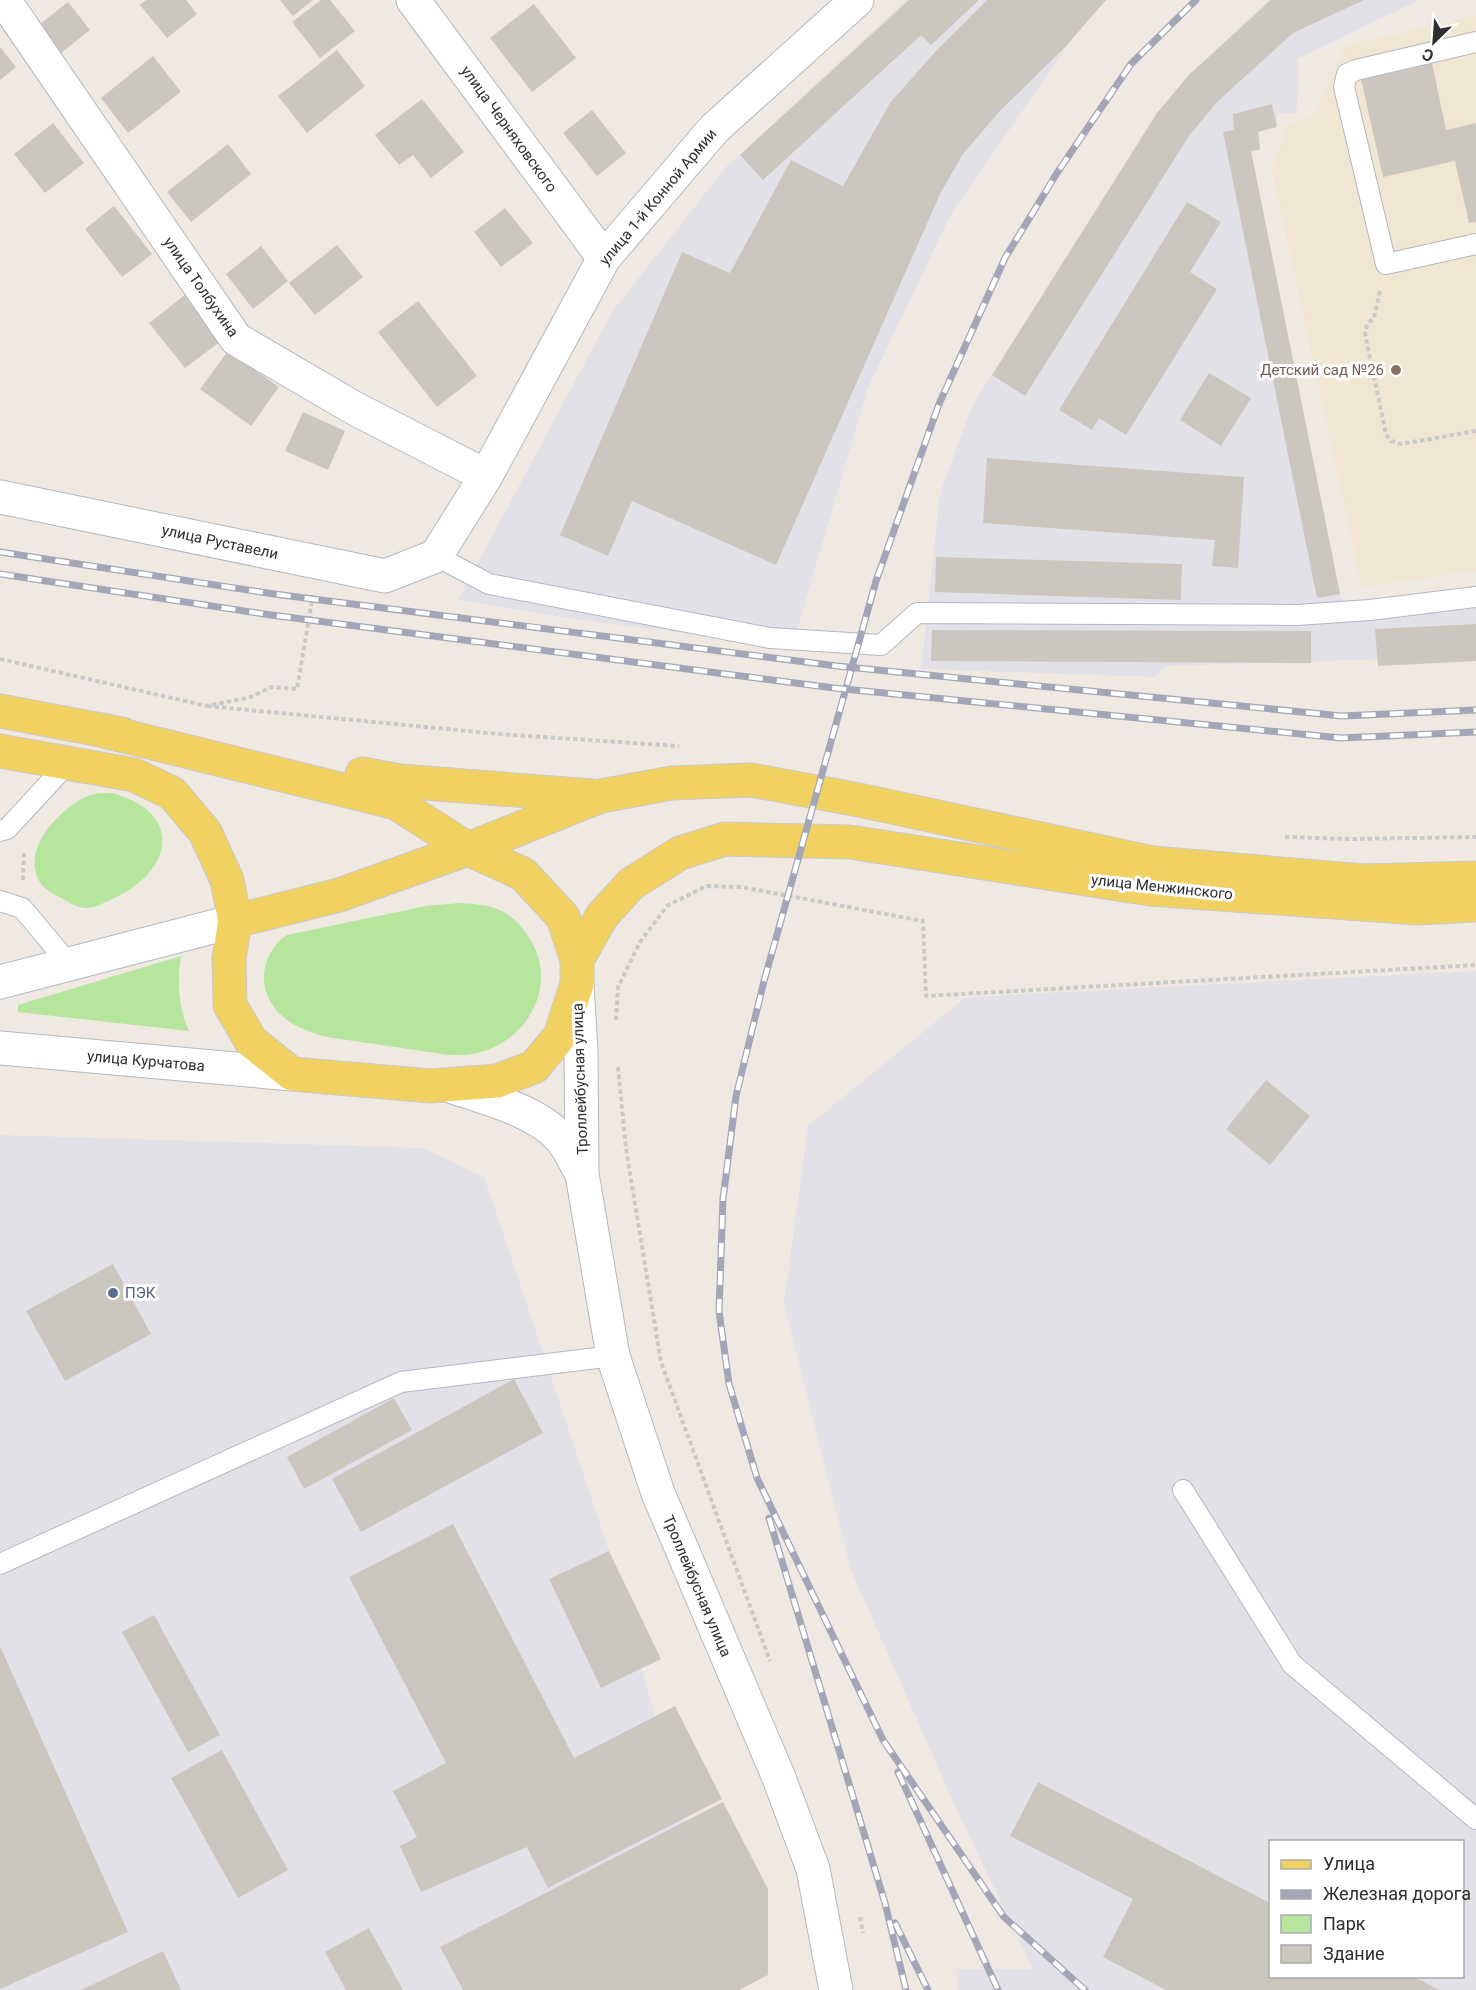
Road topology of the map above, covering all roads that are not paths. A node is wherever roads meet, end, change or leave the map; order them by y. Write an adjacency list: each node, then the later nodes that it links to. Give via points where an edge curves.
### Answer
1 (4, 0): 7 (street, улица Толбухина, via 236,339 354,408)
2 (413, 0): 6 (street, улица Черняховского)
3 (852, 2): 6 (street, улица 1-й Конной Армии, via 714,129)
4 (1476, 42): 5 (lane, via 1347,74 1344,87 1386,264)
5 (1476, 244)
6 (604, 258): 7 (street, улица 1-й Конной Армии)
7 (486, 476): 9 (street, улица 1-й Конной Армии)
8 (0, 497): 9 (street, улица Руставели, via 385,576)
9 (436, 556): 10 (lane, via 489,584 770,638 881,645 917,613 1297,615)
10 (1476, 597)
11 (0, 711): 12 (main road)
12 (100, 730): 15 (main road, via 400,781); 17 (main road, via 396,803)
13 (0, 751): 14 (main road)
14 (68, 763): 16 (lane, via 7,829); 23 (main road, via 134,775 172,793 205,831 227,880)
15 (601, 796): 17 (main road); 18 (main road, улица Менжинского, via 672,783 751,780 1153,863 1364,881)
16 (0, 831)
17 (468, 849): 23 (main road, via 339,895); 25 (main road, via 523,874 563,917)
18 (1476, 878)
19 (0, 901): 24 (lane, via 22,908)
20 (1476, 906): 21 (main road, улица Менжинского)
21 (1417, 908): 22 (lane); 25 (main road, улица Менжинского, via 1150,889 850,842 725,839 680,853 631,884 602,916)
22 (1476, 912)
23 (235, 921): 24 (street); 28 (main road, via 229,958 230,1005 251,1041)
24 (69, 964): 26 (street)
25 (577, 972): 29 (main road, улица Менжинского, via 560,1036 534,1067 497,1081); 30 (street, Троллейбусная улица)
26 (0, 982)
27 (0, 1048): 28 (street, улица Курчатова)
28 (292, 1074): 29 (main road, улица Менжинского)
29 (450, 1086): 30 (street, Троллейбусная улица, via 540,1122 561,1138)
30 (582, 1174): 31 (street, Троллейбусная улица)
31 (614, 1356): 33 (lane, via 400,1382); 35 (street, Троллейбусная улица, via 658,1493 779,1778 813,1869)
32 (1184, 1490): 34 (lane, via 1292,1664)
33 (0, 1564)
34 (1476, 1819)
35 (836, 1990)

